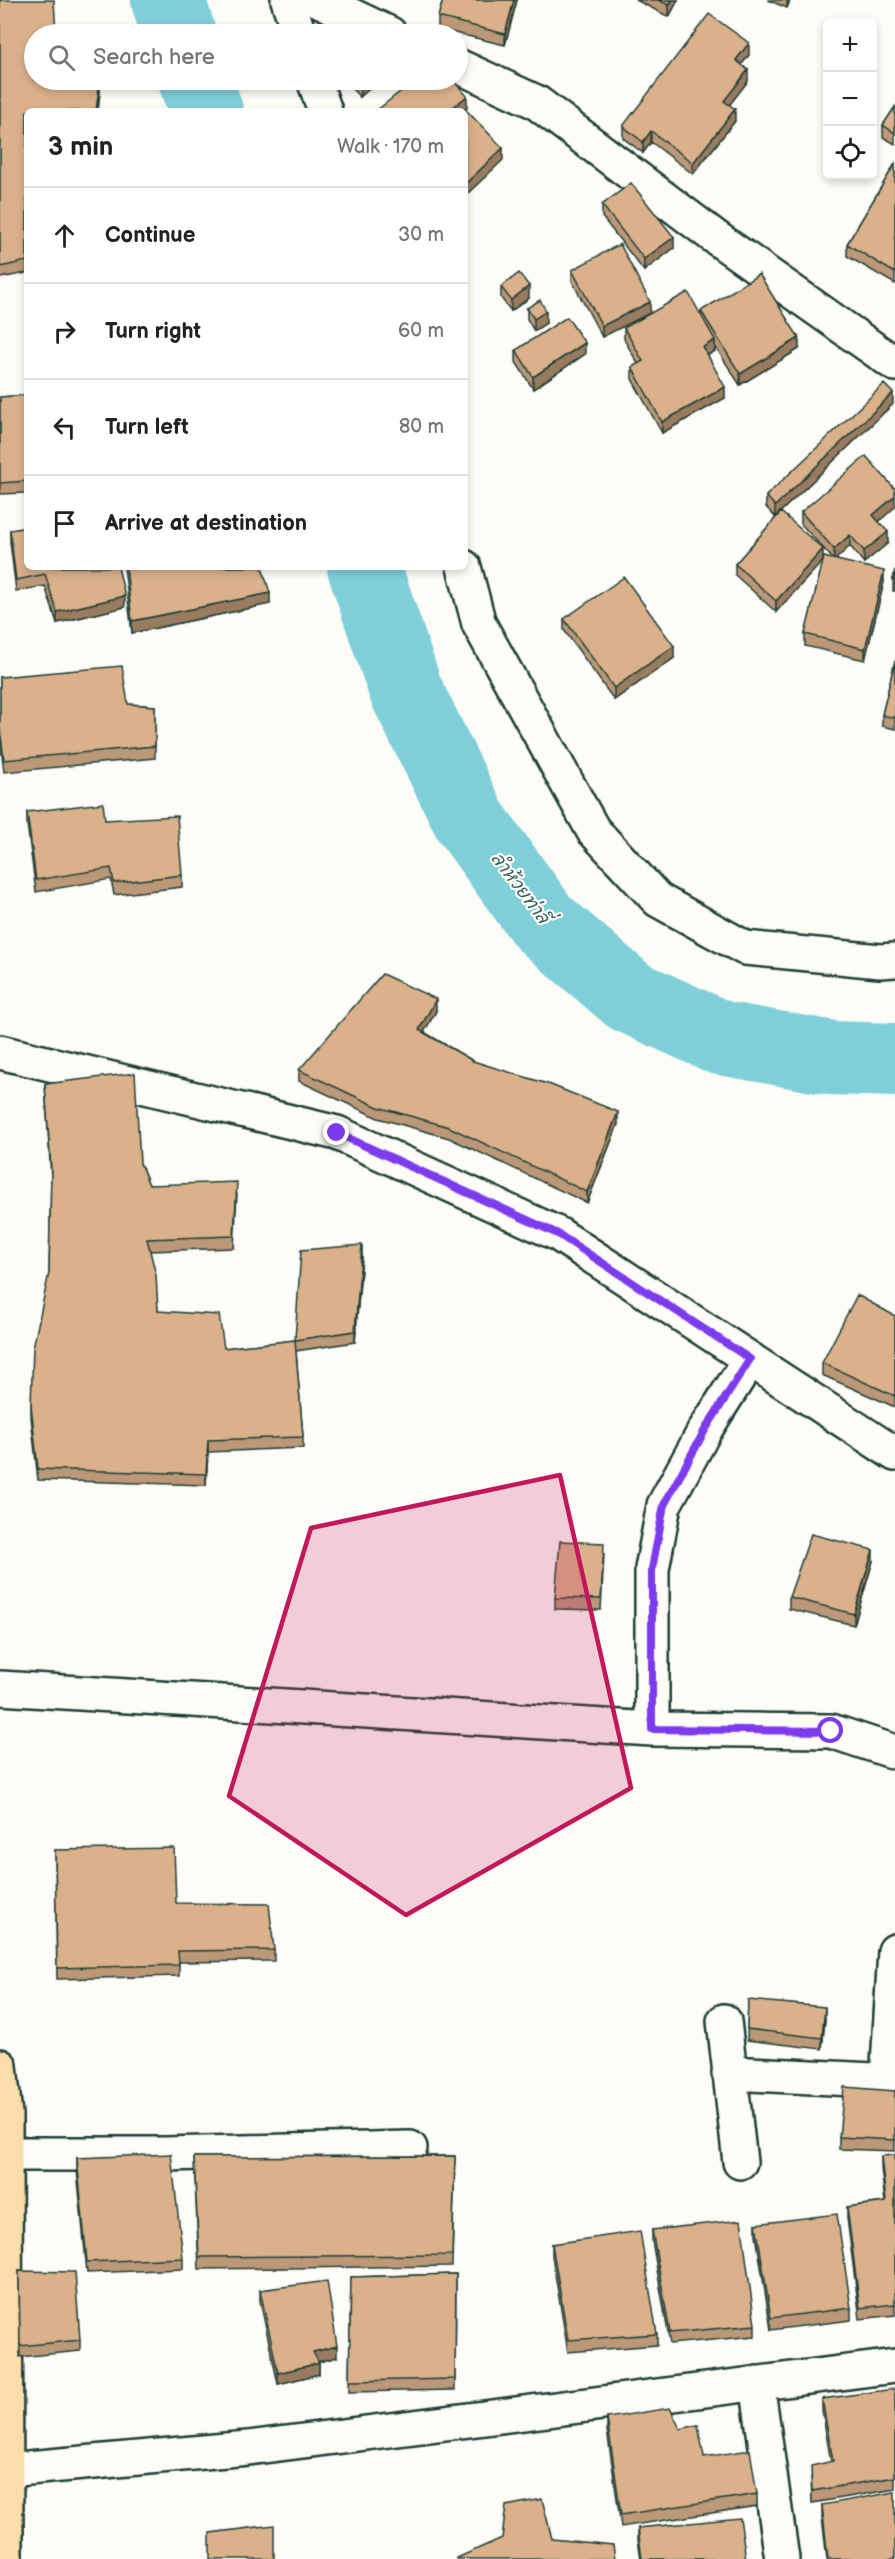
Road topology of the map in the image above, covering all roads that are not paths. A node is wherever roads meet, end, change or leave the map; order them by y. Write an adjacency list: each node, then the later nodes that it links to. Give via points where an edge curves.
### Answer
1 (288, 0): 3 (street)
2 (319, 0): 4 (street)
3 (296, 24)
4 (369, 24)
5 (468, 71): 8 (street, via 536,102 715,237)
6 (318, 90): 7 (street)
7 (324, 108)
8 (895, 364)
9 (465, 570): 10 (street, via 479,624 593,830 658,900 745,948)
10 (895, 960)
11 (0, 1052): 12 (street, via 337,1133 558,1234)
12 (750, 1359): 13 (street); 15 (street, via 664,1505 652,1569)
13 (895, 1454)
14 (0, 1688): 15 (street)
15 (652, 1729): 16 (street, via 831,1731)
16 (895, 1752)
17 (895, 1951): 21 (street)
18 (724, 2021): 20 (street)
19 (0, 2066): 23 (main road)
20 (729, 2073): 21 (street); 24 (street)
21 (891, 2081)
22 (410, 2148): 23 (street)
23 (6, 2154): 27 (main road)
24 (740, 2162)
25 (895, 2366): 26 (street)
26 (757, 2383): 27 (street, via 248,2448); 29 (street)
27 (6, 2470): 28 (main road)
28 (6, 2559)
29 (782, 2559)

